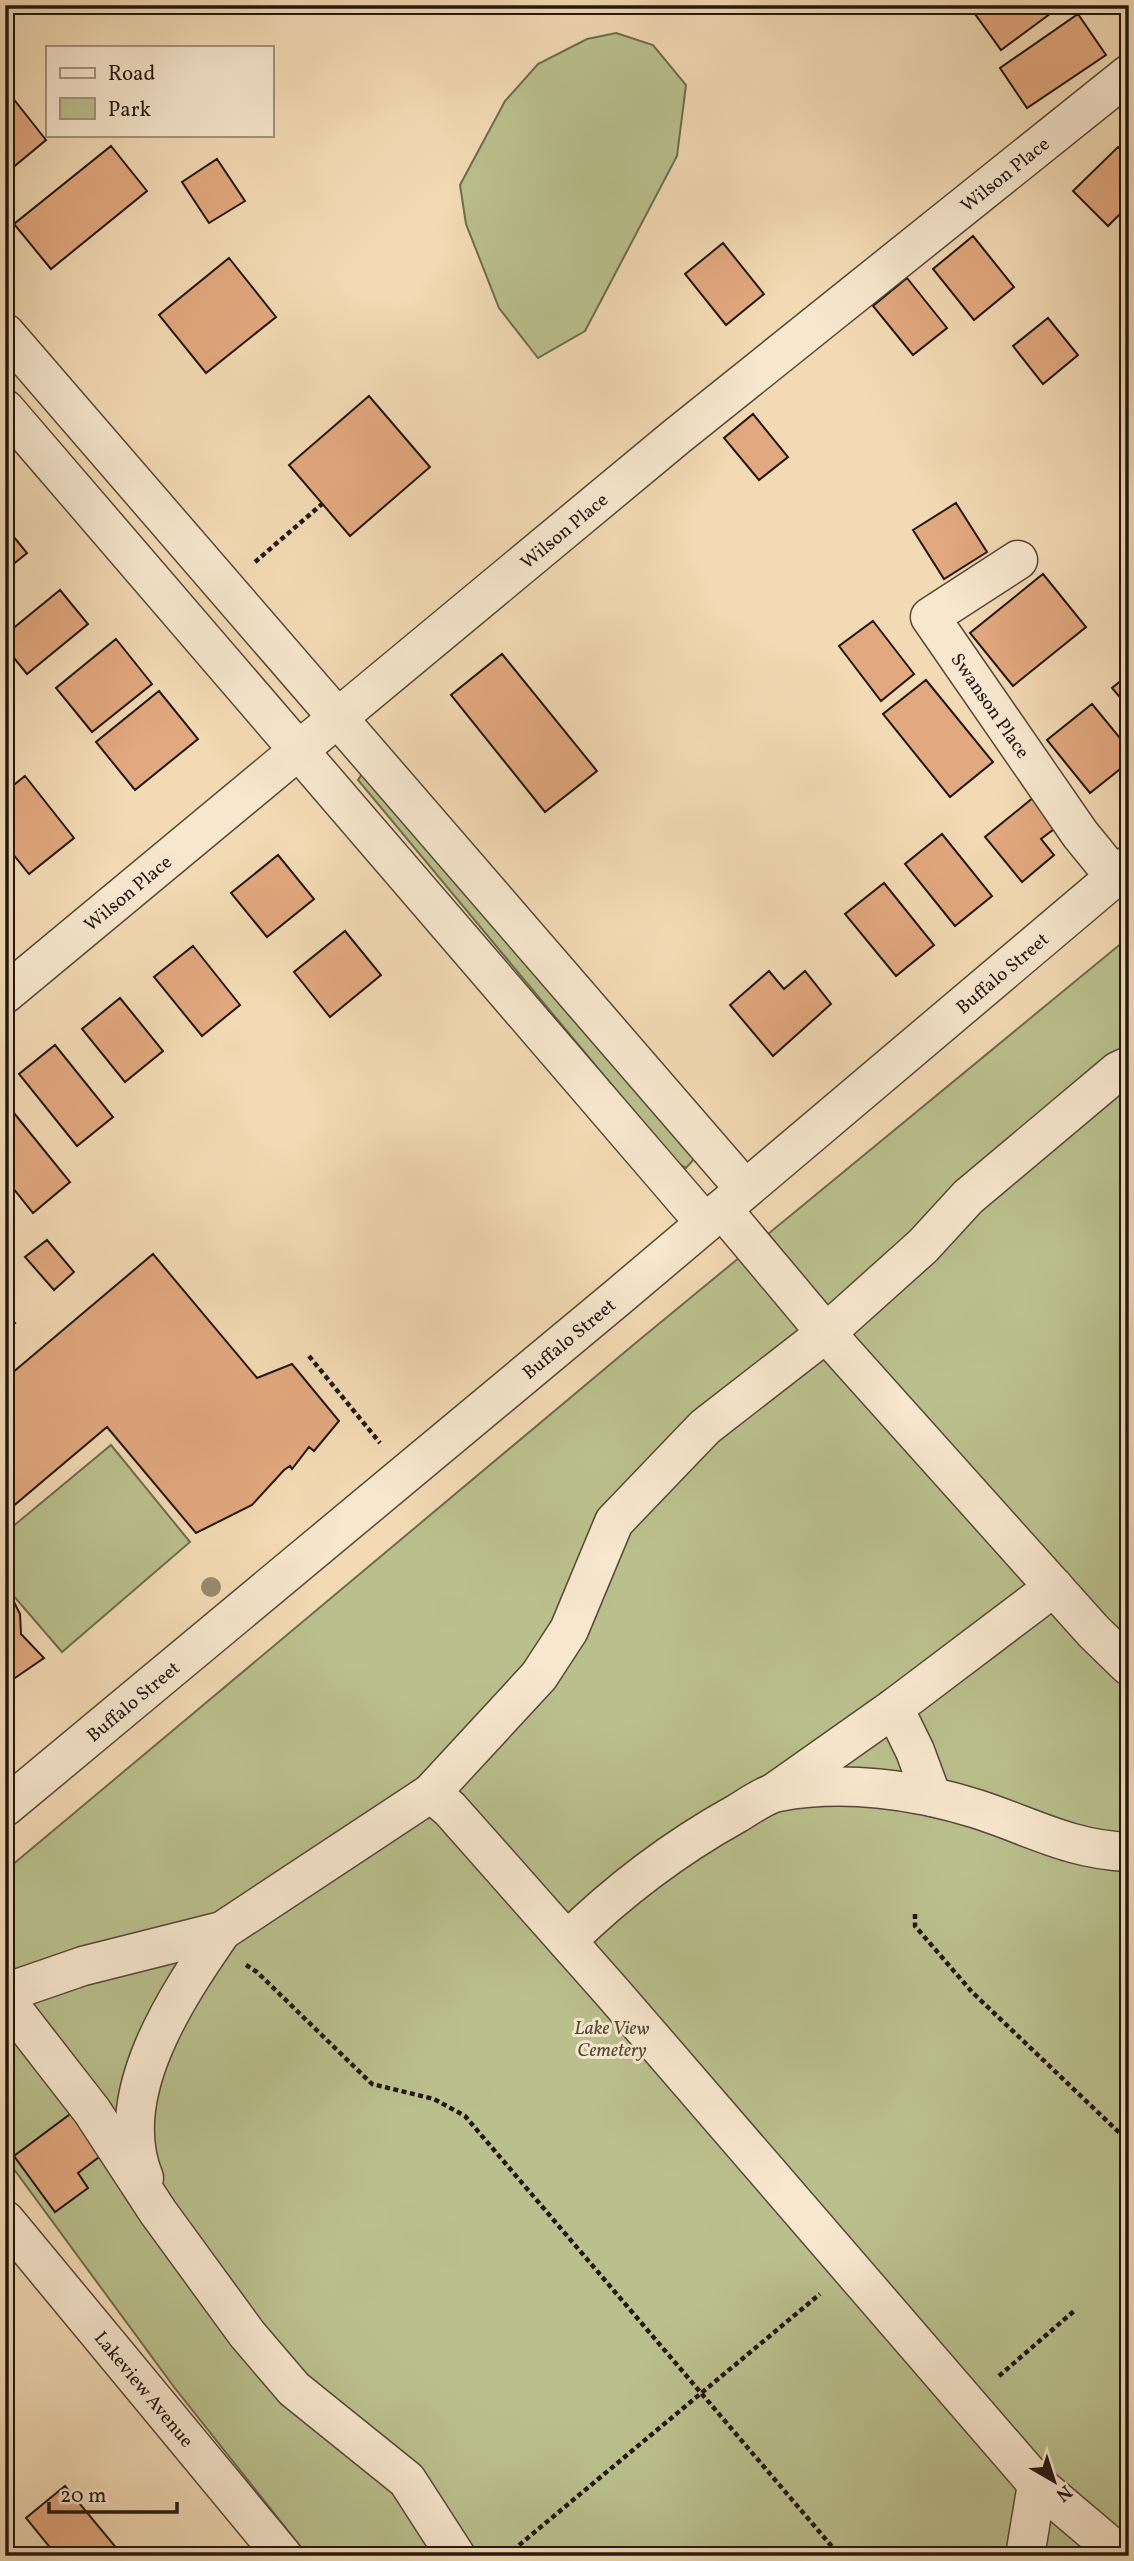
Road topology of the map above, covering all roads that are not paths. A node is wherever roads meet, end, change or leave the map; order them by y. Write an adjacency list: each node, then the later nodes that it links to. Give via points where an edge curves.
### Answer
1 (1129, 74): 5 (street, Wilson Place, via 676,437)
2 (5, 333): 5 (street)
3 (5, 409): 6 (street)
4 (1018, 560): 7 (street, Swanson Place, via 930,617 1080,834)
5 (338, 718): 6 (street, Wilson Place); 10 (street)
6 (299, 750): 8 (street, Wilson Place); 10 (street)
7 (1122, 871): 10 (street, Buffalo Street)
8 (5, 994)
9 (1129, 1066): 11 (street, via 968,1197 923,1245)
10 (724, 1207): 11 (street); 18 (street, Buffalo Street)
11 (826, 1333): 12 (street); 15 (street, via 705,1427 614,1522 569,1630 539,1676)
12 (1054, 1587): 13 (street); 14 (street)
13 (1129, 1666)
14 (894, 1708): 16 (street); 17 (street)
15 (431, 1793): 20 (street); 21 (street)
16 (775, 1793): 17 (street, via 840,1787 911,1791); 21 (street, via 684,1843 627,1886)
17 (932, 1797): 19 (street, via 978,1809 1055,1840)
18 (5, 1807)
19 (1129, 1852)
20 (217, 1938): 22 (street, via 83,1966); 24 (street, via 187,1979 140,2085 134,2121 136,2158)
21 (567, 1941): 26 (street)
22 (5, 1993)
23 (5, 2000): 24 (street, via 92,2111)
24 (158, 2212): 29 (street, via 247,2334 294,2389 407,2480)
25 (5, 2220): 28 (street, Lakeview Avenue)
26 (1037, 2484): 27 (street); 30 (street)
27 (1116, 2541)
28 (283, 2556)
29 (456, 2556)
30 (1025, 2556)

